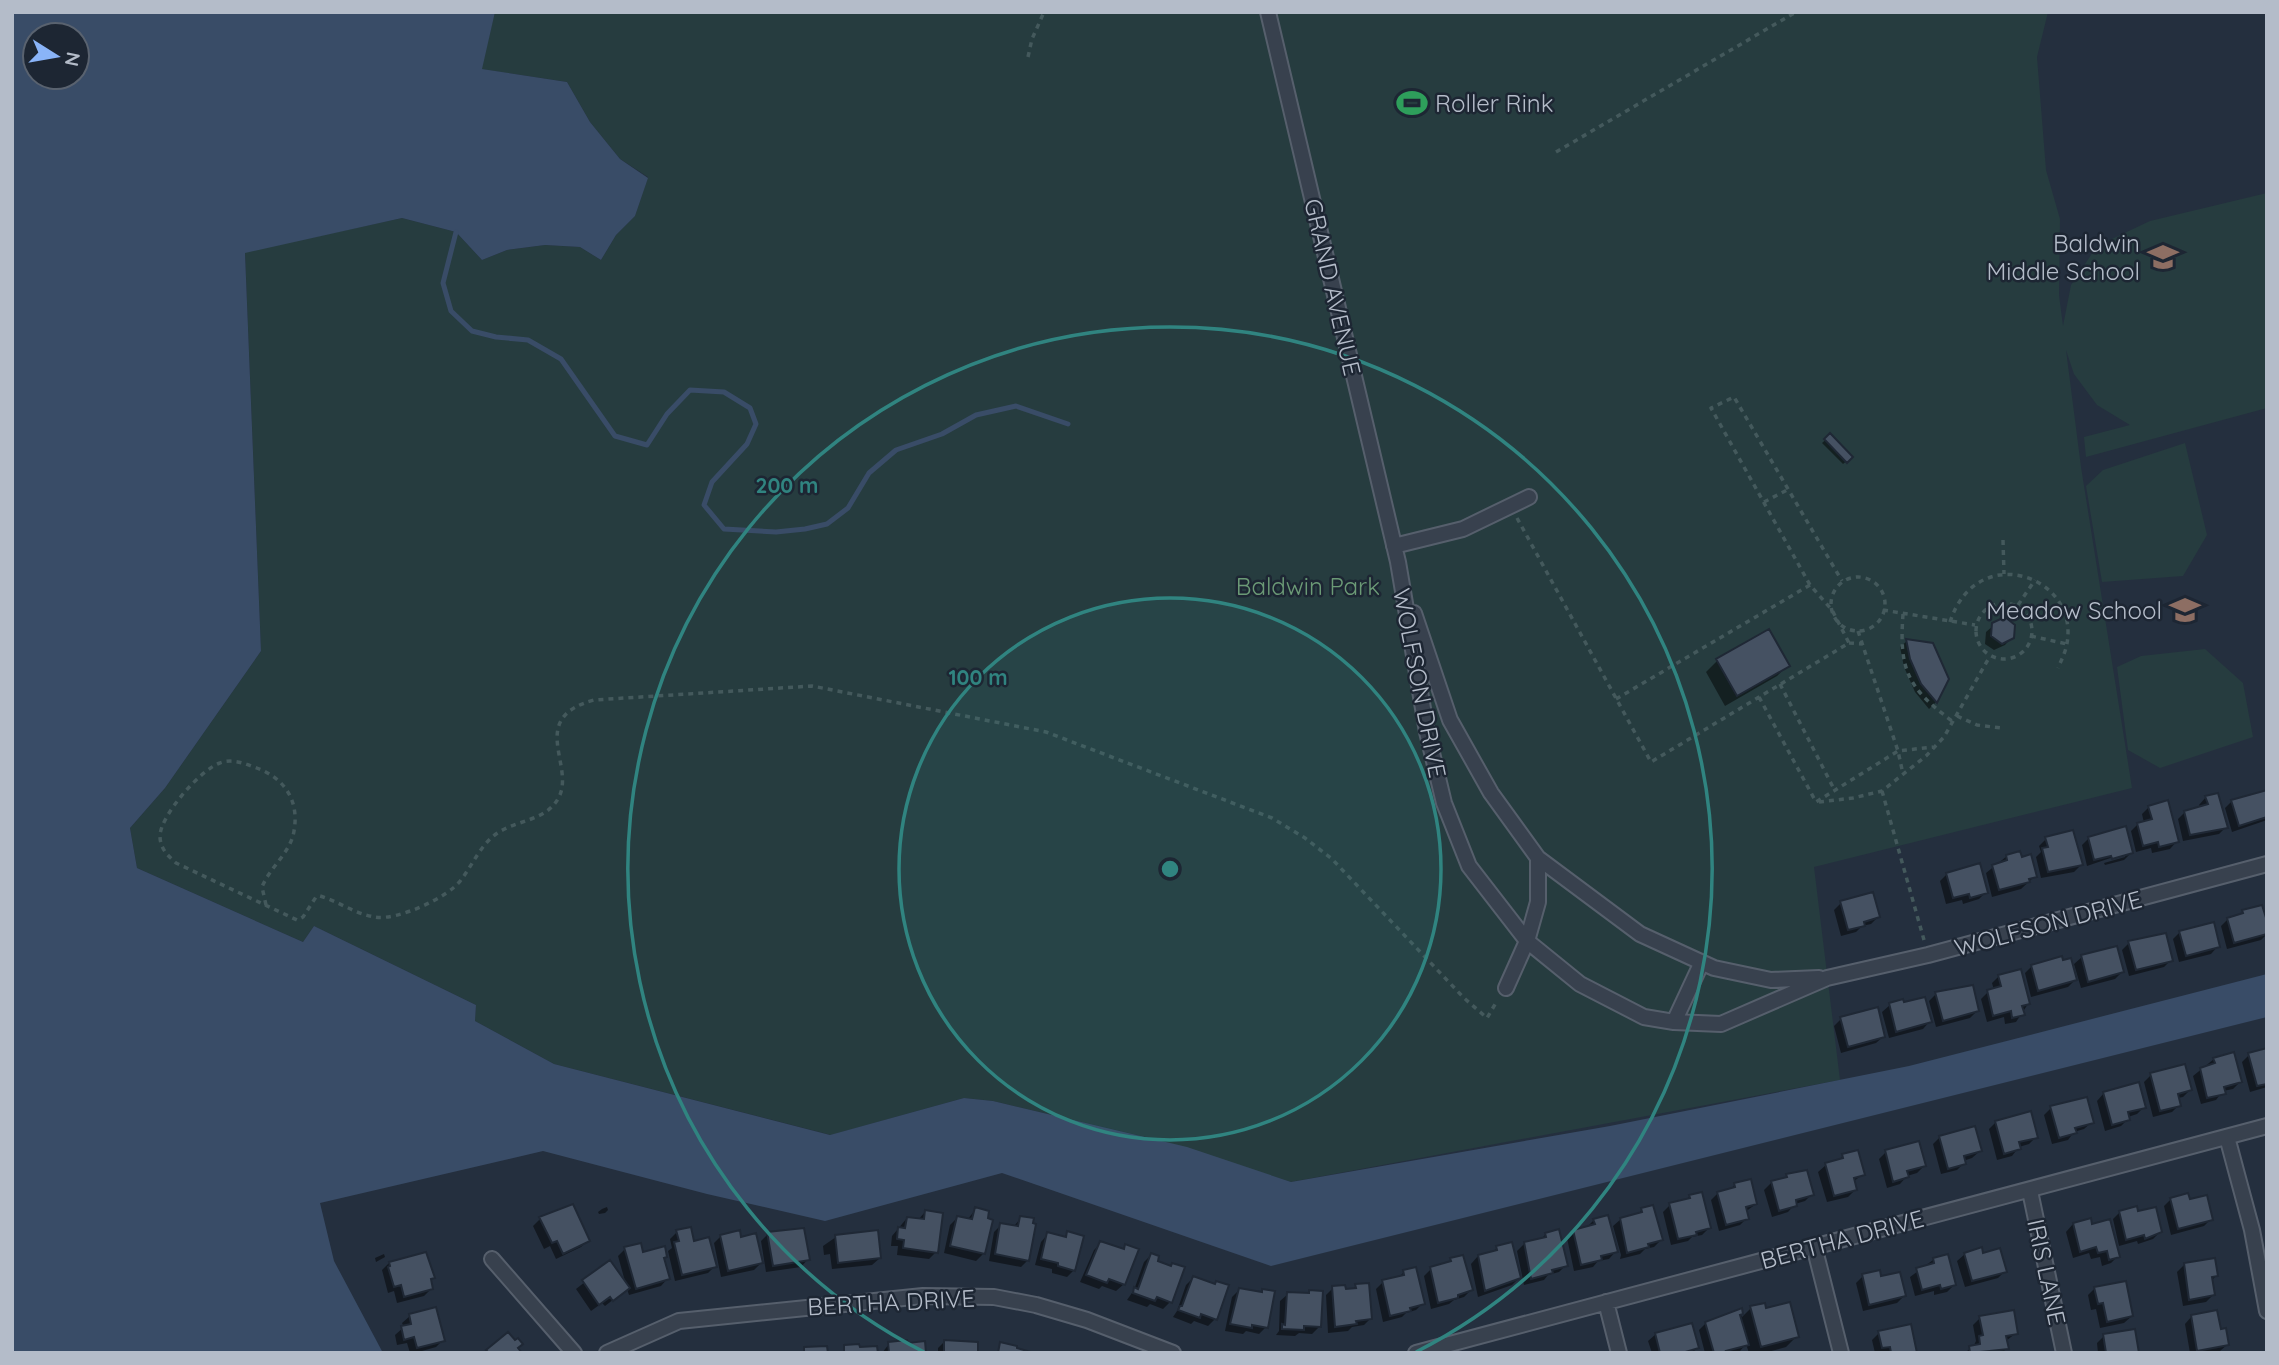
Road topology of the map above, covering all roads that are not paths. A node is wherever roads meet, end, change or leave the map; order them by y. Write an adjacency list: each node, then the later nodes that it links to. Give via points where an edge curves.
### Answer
1 (1268, 12): 3 (street, GRAND AVENUE)
2 (1529, 497): 3 (street, via 1462,529)
3 (1394, 546): 4 (street, GRAND AVENUE)
4 (1398, 562): 5 (street, WOLFSON DRIVE, via 1450,720 1491,793); 7 (street, WOLFSON DRIVE, via 1444,803 1469,866)
5 (1538, 858): 7 (street, via 1538,902); 8 (street, WOLFSON DRIVE, via 1640,934)
6 (2267, 864): 9 (street, WOLFSON DRIVE)
7 (1527, 941): 10 (street); 11 (street, WOLFSON DRIVE, via 1601,996 1644,1017)
8 (1702, 962): 9 (street, WOLFSON DRIVE, via 1770,980); 11 (street)
9 (1827, 978): 11 (street, WOLFSON DRIVE, via 1721,1024)
10 (1506, 988)
11 (1674, 1023)
12 (2267, 1126): 13 (street, BERTHA DRIVE)
13 (2227, 1137): 14 (street, BERTHA DRIVE); 18 (street, via 2252,1230)
14 (2030, 1191): 15 (street, BERTHA DRIVE); 26 (street, IRIS LANE)
15 (1814, 1246): 17 (street, BERTHA DRIVE); 25 (street)
16 (492, 1259): 20 (street)
17 (1606, 1302): 23 (street, BERTHA DRIVE); 24 (street)
18 (2267, 1311)
19 (1148, 1349): 21 (street, BERTHA DRIVE, via 1087,1320 1036,1305 994,1297 923,1296 679,1321); 22 (street, BERTHA DRIVE)
20 (574, 1353)
21 (607, 1353)
22 (1173, 1353)
23 (1416, 1353)
24 (1619, 1353)
25 (1841, 1353)
26 (2064, 1353)

